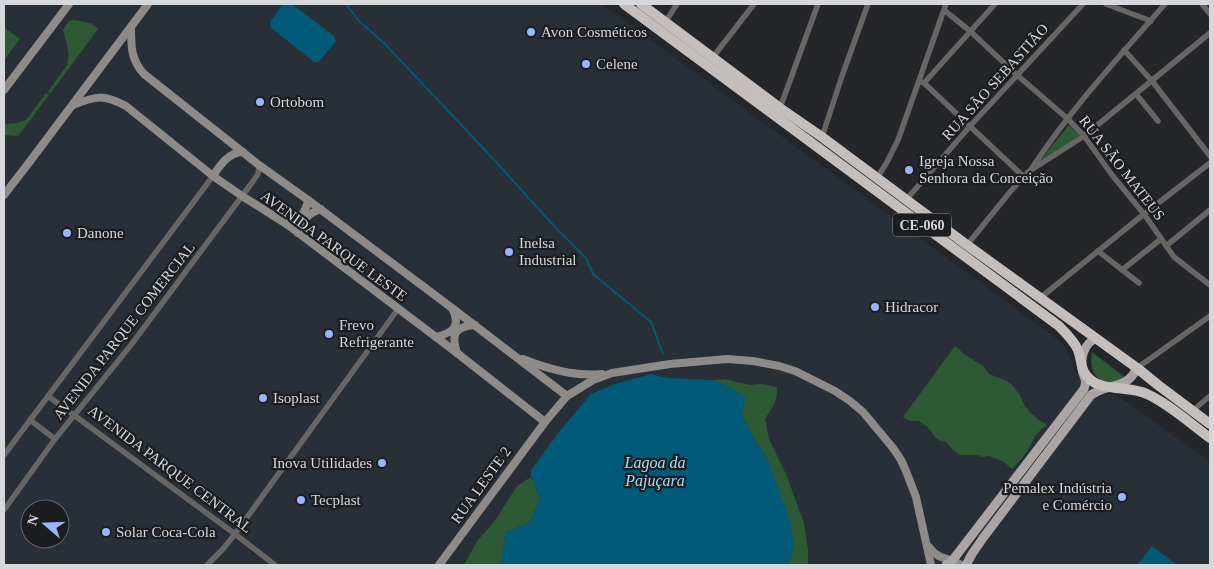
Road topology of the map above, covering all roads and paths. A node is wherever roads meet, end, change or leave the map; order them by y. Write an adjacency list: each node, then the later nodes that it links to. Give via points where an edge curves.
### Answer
1 (69, 4): 26 (street)
2 (148, 4): 18 (street)
3 (624, 4): 68 (highway, CE-060, via 1059,326 1078,350)
4 (641, 4): 16 (highway, CE-060)
5 (677, 4): 16 (street)
6 (754, 4): 22 (street)
7 (818, 4): 29 (street)
8 (868, 4): 34 (street)
9 (995, 4): 19 (street)
10 (1083, 4): 23 (street, RUA SÃO SEBASTIÃO)
11 (1106, 4): 17 (street)
12 (1165, 4): 17 (street)
13 (1202, 4): 15 (street)
14 (945, 7): 19 (street, RUA SÃO MATEUS); 25 (street)
15 (1210, 14)
16 (666, 21): 22 (highway, CE-060)
17 (1151, 21): 21 (street)
18 (131, 27): 28 (street); 35 (street, AVENIDA PARQUE LESTE, via 134,58 144,74)
19 (970, 32): 23 (street, RUA SÃO MATEUS); 25 (street)
20 (1210, 33): 24 (street)
21 (1124, 50): 24 (street); 30 (street)
22 (713, 57): 29 (highway, CE-060)
23 (1017, 75): 30 (street, RUA SÃO MATEUS); 32 (street, RUA SÃO SEBASTIÃO)
24 (1152, 81): 27 (street); 36 (street)
25 (921, 82): 32 (street); 41 (street, via 898,140)
26 (4, 90)
27 (1136, 94): 31 (street); 33 (street)
28 (72, 105): 40 (street, AVENIDA PARQUE LESTE, via 91,98 114,99); 42 (street)
29 (780, 108): 34 (highway, CE-060)
30 (1068, 118): 33 (street, RUA SÃO MATEUS); 39 (street)
31 (1158, 121)
32 (971, 125): 39 (street); 45 (street, RUA SÃO SEBASTIÃO)
33 (1084, 136): 39 (street); 48 (street, RUA SÃO MATEUS)
34 (822, 137): 41 (highway, CE-060)
35 (243, 152): 38 (street, AVENIDA PARQUE LESTE); 40 (street, via 227,158)
36 (1210, 156)
37 (1210, 163): 48 (street)
38 (259, 165): 43 (street, AVENIDA PARQUE COMERCIAL, via 258,174); 44 (street, AVENIDA PARQUE LESTE)
39 (1026, 175): 52 (street)
40 (213, 176): 43 (street, AVENIDA PARQUE LESTE); 71 (street, AVENIDA PARQUE COMERCIAL)
41 (877, 178): 45 (highway, CE-060)
42 (4, 195)
43 (242, 196): 49 (street, AVENIDA PARQUE LESTE); 75 (street, AVENIDA PARQUE COMERCIAL)
44 (308, 200): 46 (street, AVENIDA PARQUE LESTE); 49 (street, via 302,215)
45 (906, 200): 52 (highway, CE-060)
46 (321, 209): 50 (street, via 305,219); 59 (street, AVENIDA PARQUE LESTE)
47 (1210, 210): 53 (street)
48 (1144, 214): 51 (street, RUA SÃO MATEUS); 54 (street)
49 (288, 225): 50 (street, AVENIDA PARQUE LESTE)
50 (298, 233): 60 (street, AVENIDA PARQUE LESTE)
51 (1161, 239): 53 (street, RUA SÃO MATEUS); 55 (street)
52 (967, 245): 58 (highway, CE-060)
53 (1166, 246): 57 (street, RUA SÃO MATEUS, via 1177,260)
54 (1098, 251): 55 (street); 58 (street)
55 (1122, 270): 56 (street)
56 (1139, 282)
57 (1210, 285)
58 (1040, 298): 64 (highway, CE-060)
59 (452, 308): 62 (street, AVENIDA PARQUE LESTE); 63 (street, via 457,320 454,328)
60 (398, 309): 63 (street, AVENIDA PARQUE LESTE); 83 (street)
61 (1210, 316): 67 (street)
62 (475, 325): 65 (street, via 462,327 456,333); 66 (street, AVENIDA PARQUE LESTE)
63 (436, 337): 65 (street, AVENIDA PARQUE LESTE)
64 (1096, 338): 67 (highway, CE-060); 68 (main road, via 1084,351)
65 (457, 353): 77 (street, AVENIDA PARQUE LESTE)
66 (515, 355): 69 (street, via 563,372); 72 (street, AVENIDA PARQUE LESTE)
67 (1138, 368): 70 (main road, via 1128,380); 74 (highway, CE-060)
68 (1082, 371): 70 (highway, via 1094,382); 85 (main road, via 1086,381 1084,388)
69 (612, 373): 72 (street); 84 (street, via 693,361 753,360 779,366 822,384 863,412 897,455 913,491)
70 (1110, 387): 79 (highway, via 1148,394); 91 (main road, via 1091,395)
71 (48, 396): 75 (street, AVENIDA PARQUE CENTRAL); 76 (street, AVENIDA PARQUE COMERCIAL)
72 (567, 396): 77 (street)
73 (1210, 396): 74 (street)
74 (1192, 411): 78 (highway, CE-060)
75 (74, 416): 80 (street, AVENIDA PARQUE COMERCIAL); 83 (street, AVENIDA PARQUE CENTRAL)
76 (30, 420): 80 (street); 81 (street, AVENIDA PARQUE COMERCIAL)
77 (545, 422): 88 (street, RUA LESTE 2)
78 (1210, 424)
79 (1210, 438)
80 (56, 439): 82 (street, AVENIDA PARQUE COMERCIAL)
81 (4, 455)
82 (4, 510)
83 (235, 534): 86 (street); 87 (street, AVENIDA PARQUE CENTRAL)
84 (926, 544): 85 (street); 89 (street)
85 (949, 563): 90 (street)
86 (207, 565)
87 (275, 565)
88 (439, 565)
89 (932, 565)
90 (961, 565)
91 (966, 565)

